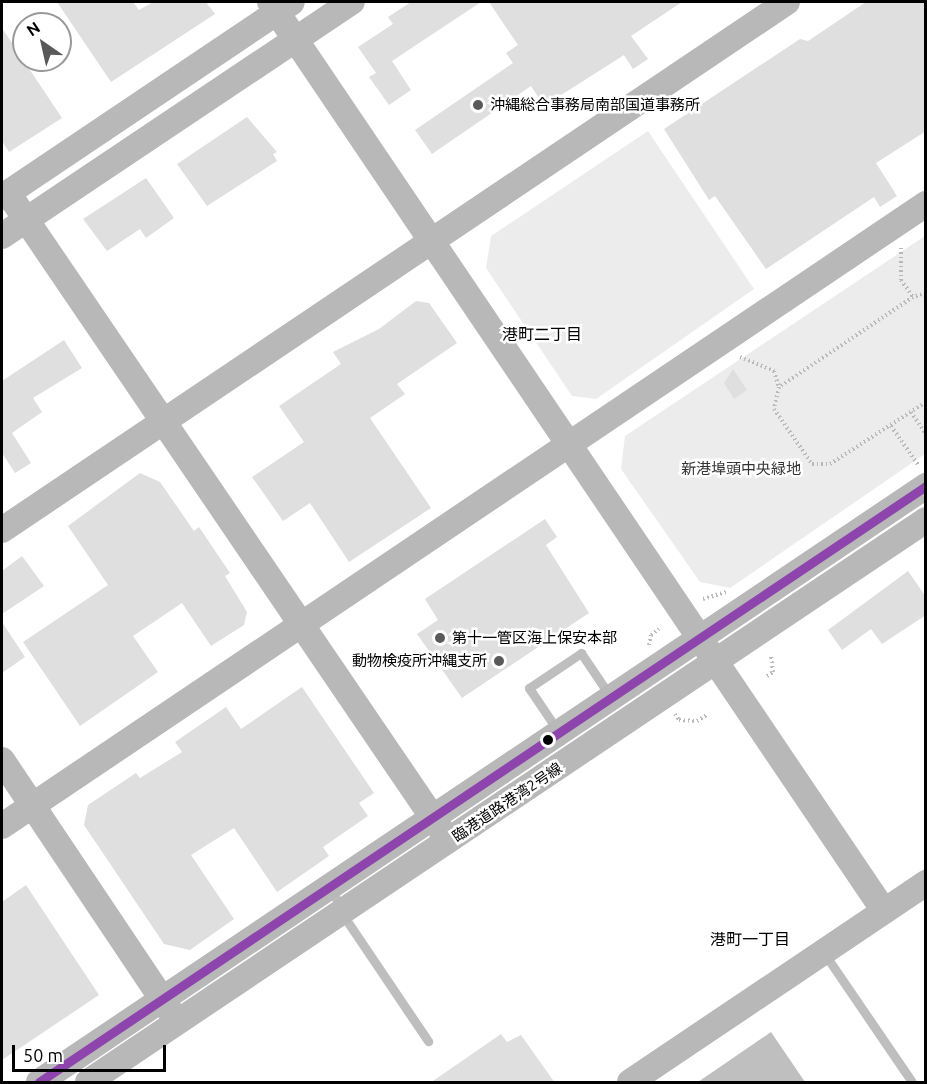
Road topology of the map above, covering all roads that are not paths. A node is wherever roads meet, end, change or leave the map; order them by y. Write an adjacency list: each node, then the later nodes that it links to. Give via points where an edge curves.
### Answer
1 (352, 2): 4 (street)
2 (787, 2): 9 (street)
3 (280, 5): 4 (street); 5 (street)
4 (295, 40): 7 (street); 9 (street)
5 (4, 195): 7 (street)
6 (926, 204): 11 (street)
7 (26, 220): 8 (street); 10 (street)
8 (2, 236)
9 (430, 242): 10 (street); 11 (street)
10 (163, 422): 14 (street); 15 (street)
11 (567, 444): 15 (street); 16 (street)
12 (922, 476): 16 (street, 臨港道路港湾2号線)
13 (926, 520): 17 (street, 臨港道路港湾2号線)
14 (2, 530)
15 (302, 626): 21 (street); 22 (street)
16 (699, 639): 17 (street); 18 (street, 臨港道路港湾2号線)
17 (715, 662): 24 (street, 臨港道路港湾2号線); 27 (street)
18 (611, 698): 19 (street, 臨港道路港湾2号線); 19 (lane, via 580,653 529,688)
19 (559, 733): 22 (street, 臨港道路港湾2号線)
20 (2, 760): 21 (street)
21 (32, 806): 23 (street); 30 (street)
22 (433, 818): 24 (street); 26 (street, 臨港道路港湾2号線)
23 (2, 826)
24 (448, 841): 28 (street, 臨港道路港湾2号線)
25 (926, 883): 27 (street)
26 (331, 886): 28 (lane); 30 (street, 臨港道路港湾2号線)
27 (884, 911): 29 (street)
28 (341, 912): 31 (street, 臨港道路港湾2号線); 32 (lane)
29 (824, 952): 35 (street); 36 (lane)
30 (163, 999): 31 (street); 33 (street, 臨港道路港湾2号線)
31 (178, 1022): 34 (street, 臨港道路港湾2号線)
32 (428, 1041)
33 (39, 1083)
34 (88, 1083)
35 (630, 1083)
36 (912, 1083)

